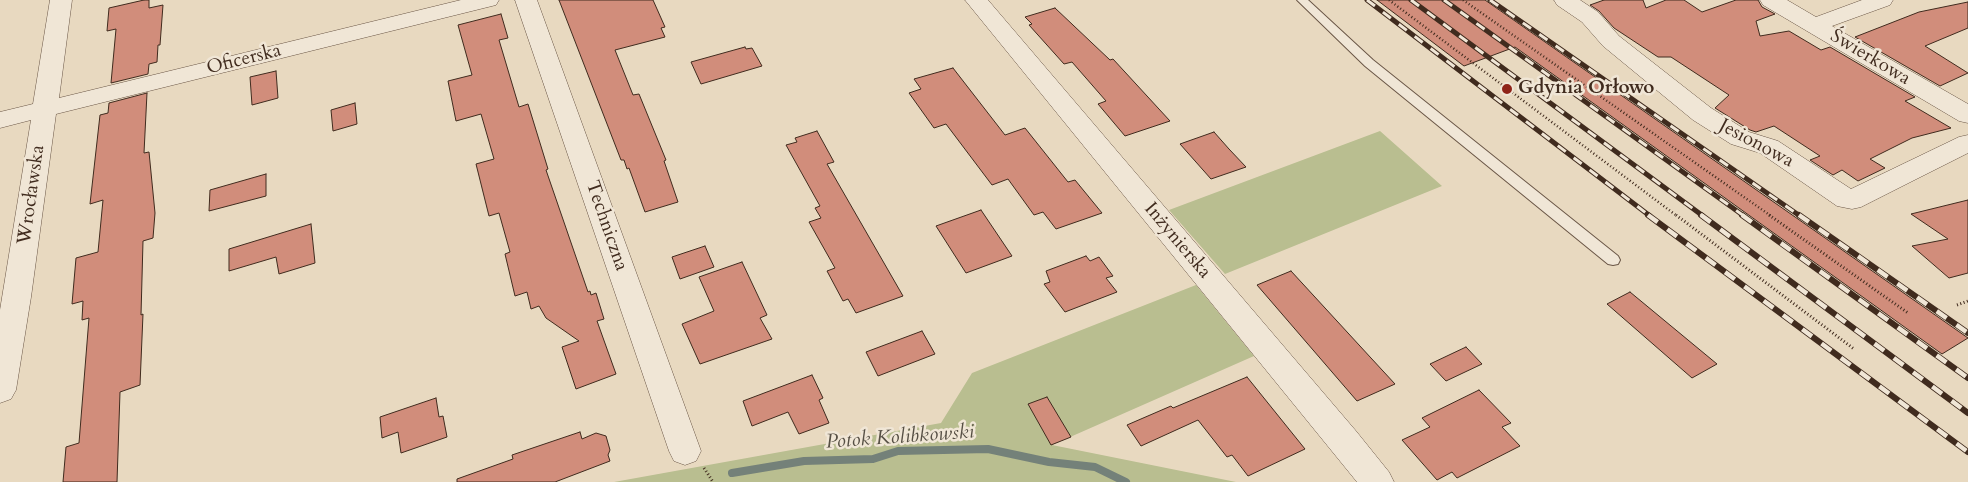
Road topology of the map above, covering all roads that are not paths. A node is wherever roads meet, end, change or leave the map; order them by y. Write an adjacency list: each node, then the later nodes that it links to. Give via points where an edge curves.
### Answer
1 (61, 0): 10 (street, Wrocławska)
2 (488, 0): 10 (street, Oficerska)
3 (526, 0): 16 (street, Techniczna)
4 (976, 0): 17 (street, Inżynierska)
5 (1302, 0): 14 (lane, via 1369,63)
6 (1565, 0): 13 (street, Jesionowa, via 1590,17 1611,41 1702,114 1740,138 1769,147 1846,199 1852,200)
7 (1771, 0): 9 (street, Świerkowa)
8 (1882, 0): 9 (street)
9 (1814, 24): 11 (street, Świerkowa)
10 (44, 109): 12 (street, Oficerska); 15 (street, Wrocławska)
11 (1968, 115)
12 (0, 120)
13 (1968, 143)
14 (1613, 260)
15 (0, 390)
16 (685, 452)
17 (1377, 482)

